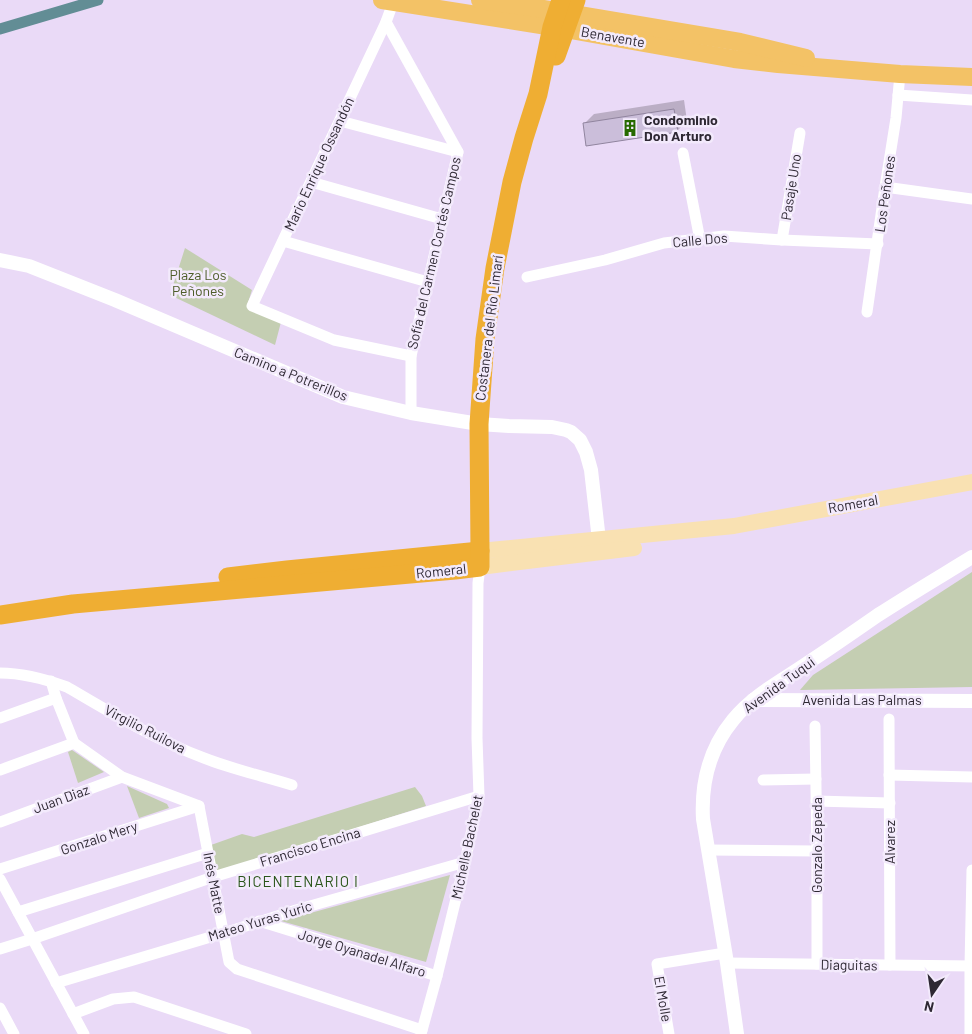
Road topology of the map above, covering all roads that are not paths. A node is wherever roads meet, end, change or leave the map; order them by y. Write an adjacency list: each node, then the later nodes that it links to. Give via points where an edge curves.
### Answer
1 (480, 0): 3 (main road, Benavente)
2 (390, 1): 3 (main road, Benavente); 4 (street, Mario Enrique Ossandón)
3 (564, 14): 5 (main road, Benavente, via 756,46 845,69); 27 (highway, Costanera del Río Limarí, via 517,160 502,225 485,339)
4 (386, 22): 9 (street, Mario Enrique Ossandón); 11 (street, Sofía del Carmen Cortés Campos)
5 (900, 74): 6 (main road, Benavente); 7 (street, Los Peñones)
6 (972, 77)
7 (898, 95): 8 (street); 14 (street, Los Peñones)
8 (972, 100)
9 (340, 121): 11 (street); 13 (street, Mario Enrique Ossandón)
10 (800, 133): 18 (street, Pasaje Uno)
11 (458, 152): 16 (street, Sofía del Carmen Cortés Campos)
12 (683, 153): 17 (street)
13 (311, 182): 16 (street); 19 (street, Mario Enrique Ossandón)
14 (885, 187): 15 (street); 20 (street, Los Peñones)
15 (972, 198)
16 (442, 219): 23 (street, Sofía del Carmen Cortés Campos)
17 (700, 240): 18 (street, Calle Dos, via 724,236); 22 (street, Calle Dos, via 664,243)
18 (782, 240): 20 (street, Calle Dos)
19 (283, 241): 23 (street); 25 (street, Mario Enrique Ossandón, via 252,306 334,340)
20 (878, 244): 24 (street, Los Peñones)
21 (0, 260): 26 (street, Camino a Potrerillos, via 29,266 97,293 343,397)
22 (527, 278)
23 (428, 282): 25 (street, Sofía del Carmen Cortés Campos)
24 (867, 312)
25 (411, 356): 26 (street, Sofía del Carmen Cortés Campos)
26 (411, 413): 27 (street, Camino a Potrerillos)
27 (479, 424): 30 (street, Camino a Potrerillos, via 552,426 576,436 584,446 591,470); 32 (highway, Costanera del Río Limarí)
28 (972, 482): 29 (main road, Romeral)
29 (734, 526): 30 (main road, Romeral); 32 (main road, Romeral, via 680,541 633,548)
30 (599, 540): 32 (main road, Romeral)
31 (972, 557): 37 (street, Avenida Tuqui, via 879,614)
32 (480, 559): 33 (highway, Romeral, via 287,570 199,582 145,597); 50 (street, Michelle Bachelet)
33 (0, 615)
34 (0, 673): 35 (street, Virgilio Ruilova)
35 (51, 681): 36 (street); 49 (street, Virgilio Ruilova, via 168,743)
36 (56, 698): 39 (street); 42 (street)
37 (753, 700): 38 (street, Avenida Las Palmas); 55 (street, Avenida Tuqui, via 725,731 708,769 702,808)
38 (972, 701)
39 (0, 718)
40 (889, 719): 44 (street, Alvarez)
41 (815, 726): 47 (street, Gonzalo Zepeda)
42 (74, 743): 43 (street); 45 (street)
43 (0, 770)
44 (890, 775): 46 (street); 52 (street, Alvarez)
45 (122, 777): 53 (street); 54 (street, Juan Diaz)
46 (972, 777)
47 (816, 779): 48 (street); 51 (street, Gonzalo Zepeda)
48 (763, 780)
49 (292, 785)
50 (479, 796): 58 (street, Michelle Bachelet); 61 (street, Francisco Encina)
51 (816, 801): 52 (street); 56 (street, Gonzalo Zepeda)
52 (890, 803): 72 (street, Alvarez)
53 (199, 806): 57 (street, Inés Matte); 59 (street, Gonzalo Mery)
54 (0, 822)
55 (708, 850): 56 (street); 69 (street, Avenida Tuqui)
56 (817, 851): 71 (street, Gonzalo Zepeda)
57 (208, 853): 61 (street, Inés Matte); 64 (street)
58 (465, 862): 65 (street, Mateo Yuras Yuric); 74 (street, Michelle Bachelet)
59 (0, 869)
60 (972, 870): 63 (street)
61 (213, 877): 66 (street, Inés Matte); 67 (street, Francisco Encina)
62 (0, 878): 64 (street)
63 (972, 879): 73 (street)
64 (18, 912): 67 (street)
65 (259, 921): 66 (street, Mateo Yuras Yuric); 74 (street, Jorge Oyanadel Alfaro)
66 (224, 933): 75 (street, Mateo Yuras Yuric); 78 (street, Inés Matte, via 229,962 237,969)
67 (32, 939): 68 (street, Francisco Encina); 75 (street)
68 (0, 949)
69 (726, 958): 70 (street, Diaguitas); 71 (street, Diaguitas); 83 (street, Avenida Tuqui)
70 (657, 964): 82 (street, El Molle)
71 (817, 964): 72 (street, Diaguitas)
72 (890, 965): 73 (street, Diaguitas)
73 (971, 966): 84 (street)
74 (437, 976): 78 (street, Michelle Bachelet)
75 (56, 982): 77 (street)
76 (0, 1009): 79 (street)
77 (73, 1014): 80 (street); 81 (street, via 113,998 134,997)
78 (422, 1032)
79 (14, 1034)
80 (84, 1034)
81 (246, 1034)
82 (669, 1034)
83 (737, 1034)
84 (970, 1034)

